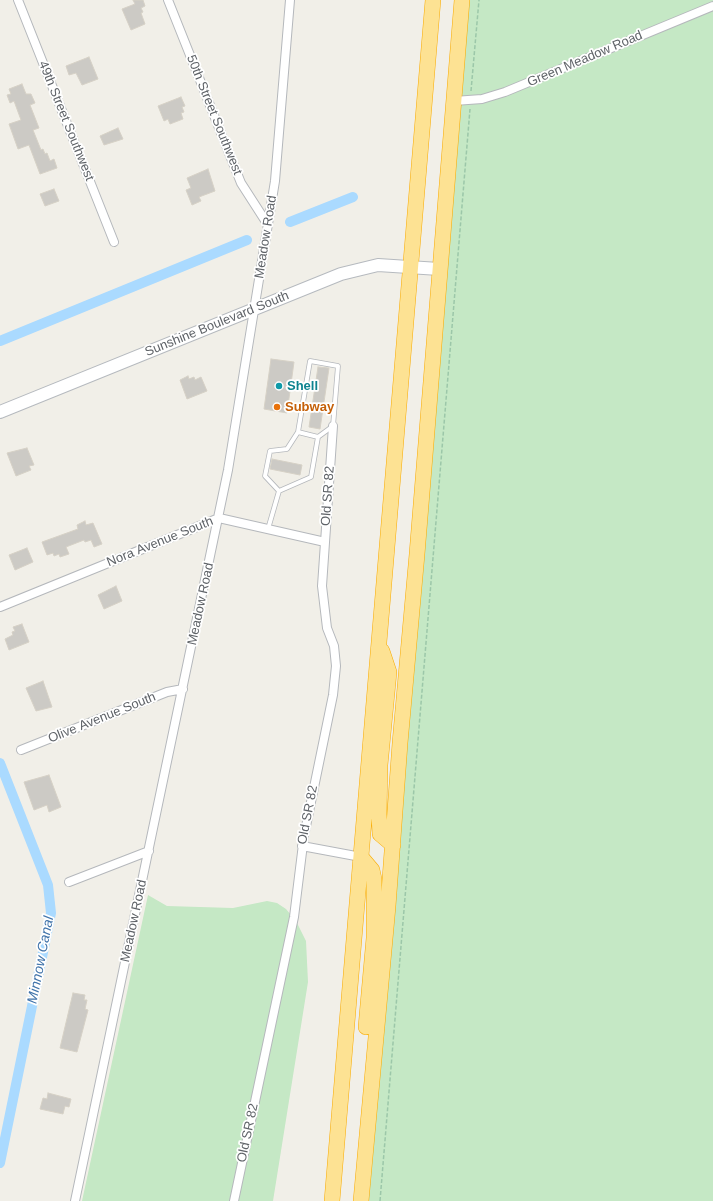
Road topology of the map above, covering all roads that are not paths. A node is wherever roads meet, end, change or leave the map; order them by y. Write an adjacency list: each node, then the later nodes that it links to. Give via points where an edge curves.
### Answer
1 (18, 0): 9 (street, 49th Street Southwest)
2 (168, 0): 8 (street, 50th Street Southwest, via 241,183)
3 (290, 0): 8 (street, Meadow Road, via 275,182)
4 (433, 0): 10 (highway)
5 (462, 0): 7 (highway)
6 (713, 6): 7 (street, Green Meadow Road, via 505,92 482,99)
7 (454, 101): 11 (highway)
8 (268, 225): 12 (street, Meadow Road)
9 (114, 242)
10 (410, 268): 11 (street, Sunshine Boulevard South); 12 (street, Sunshine Boulevard South, via 378,266 354,270); 22 (highway)
11 (440, 269): 25 (highway)
12 (255, 309): 13 (street, Sunshine Boulevard South); 18 (street, Meadow Road)
13 (0, 412)
14 (333, 426): 15 (lane, via 338,366 310,361); 16 (lane); 20 (street, Old SR 82)
15 (298, 432): 16 (lane); 17 (lane, via 287,449 270,451 264,476)
16 (318, 436): 17 (lane, via 311,477)
17 (279, 491): 19 (lane)
18 (219, 518): 19 (street, Nora Avenue South); 21 (street, Nora Avenue South); 23 (street, Meadow Road)
19 (268, 529): 20 (street, Nora Avenue South)
20 (325, 542): 26 (street, Old SR 82, via 322,586 327,628 334,646 336,666)
21 (0, 607)
22 (380, 642): 25 (highway, via 389,672 380,765 380,834); 28 (highway)
23 (183, 688): 24 (street, Olive Avenue South); 27 (street, Meadow Road)
24 (21, 750)
25 (393, 845): 30 (highway)
26 (302, 846): 28 (street); 32 (street, Old SR 82, via 294,917)
27 (149, 851): 29 (street); 31 (street, Meadow Road)
28 (361, 857): 30 (highway, via 372,870 374,879 374,938 362,1075); 33 (highway)
29 (69, 882)
30 (370, 1098): 34 (highway)
31 (75, 1201)
32 (234, 1201)
33 (332, 1201)
34 (361, 1201)

